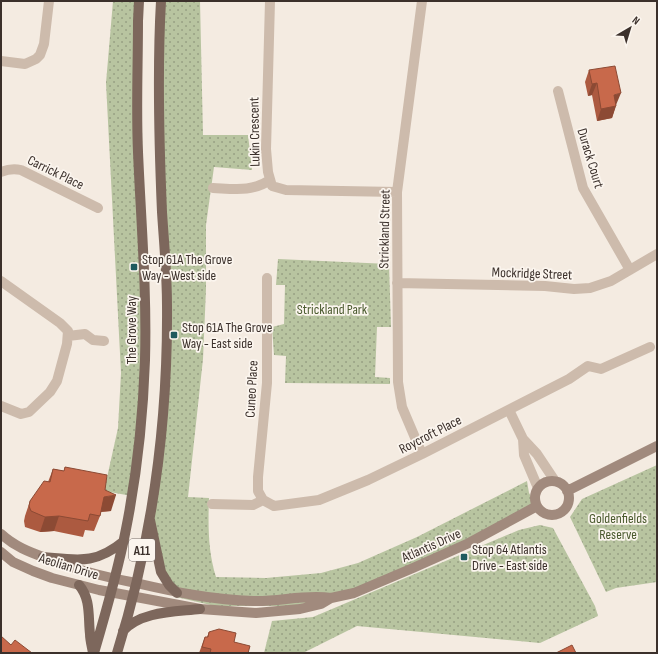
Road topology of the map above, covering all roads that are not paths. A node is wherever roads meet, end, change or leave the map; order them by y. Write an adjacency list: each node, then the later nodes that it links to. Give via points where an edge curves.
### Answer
1 (49, 1): 6 (street, via 44,44 40,55 25,64)
2 (139, 1): 34 (main road, The Grove Way / A11, via 138,150 145,276 145,361 138,452)
3 (160, 1): 32 (main road, A11, via 159,125 167,304 166,379 159,457)
4 (270, 1): 9 (street, Lukin Crescent, via 266,148)
5 (422, 1): 11 (street, Strickland Street)
6 (1, 60)
7 (558, 91): 14 (street, Durack Court, via 583,188)
8 (1, 172): 12 (street, Carrick Place, via 15,168 21,170)
9 (270, 180): 10 (street, via 254,188); 11 (street, Lukin Crescent, via 272,186 286,190)
10 (213, 188)
11 (397, 192): 17 (street, Strickland Street)
12 (98, 208)
13 (657, 254): 14 (street, Mockridge Street)
14 (630, 270): 17 (street, Mockridge Street, via 611,281 590,288 574,289 545,286)
15 (267, 278): 29 (street, Cuneo Place, via 267,383 258,477 258,491)
16 (1, 281): 18 (street, via 60,323 68,330)
17 (397, 283): 25 (street, Strickland Street, via 398,382 402,407)
18 (68, 336): 19 (street, via 85,334 93,340); 21 (street, via 57,381 50,392 29,412 21,414)
19 (104, 341)
20 (650, 347): 22 (street, Roycroft Place, via 601,369 588,366 569,379)
21 (1, 406)
22 (509, 410): 23 (street); 25 (street, Roycroft Place)
23 (523, 439): 26 (street); 27 (street, via 524,455)
24 (657, 446): 28 (street)
25 (422, 454): 29 (street, Roycroft Place, via 319,500 274,506)
26 (556, 481): 27 (street, via 543,483); 28 (street)
27 (538, 488): 31 (street, via 535,495)
28 (567, 491): 31 (street, via 568,503 560,513 548,514)
29 (263, 500): 30 (street, Roycroft Place, via 253,505)
30 (212, 504)
31 (537, 506): 43 (street, Atlantis Drive, via 469,544 354,593)
32 (149, 516): 38 (main road, A11); 41 (main road, via 162,572)
33 (1, 534): 36 (street, Aeolian Drive, via 11,543)
34 (124, 541): 36 (main road, via 108,553 94,558 74,560); 37 (main road, The Grove Way / A11)
35 (1, 552): 39 (street, Aeolian Drive, via 13,562 33,571)
36 (43, 557): 37 (street, Aeolian Drive, via 70,568)
37 (115, 579): 38 (street, Atlantis Drive); 40 (main road, The Grove Way / A11)
38 (136, 583): 41 (street, Atlantis Drive); 42 (main road, A11)
39 (79, 585): 40 (street, Aeolian Drive); 46 (main road, via 88,605)
40 (112, 593): 42 (street, Aeolian Drive); 46 (main road, The Grove Way / A11)
41 (177, 593): 43 (street, Atlantis Drive, via 254,601 318,596)
42 (132, 596): 44 (street, Atlantis Drive); 45 (main road, A11)
43 (331, 598): 44 (street, Atlantis Drive, via 321,604 300,609 256,613)
44 (200, 609): 45 (main road, via 140,619)
45 (123, 632): 47 (main road, A11)
46 (93, 653)
47 (117, 653)

